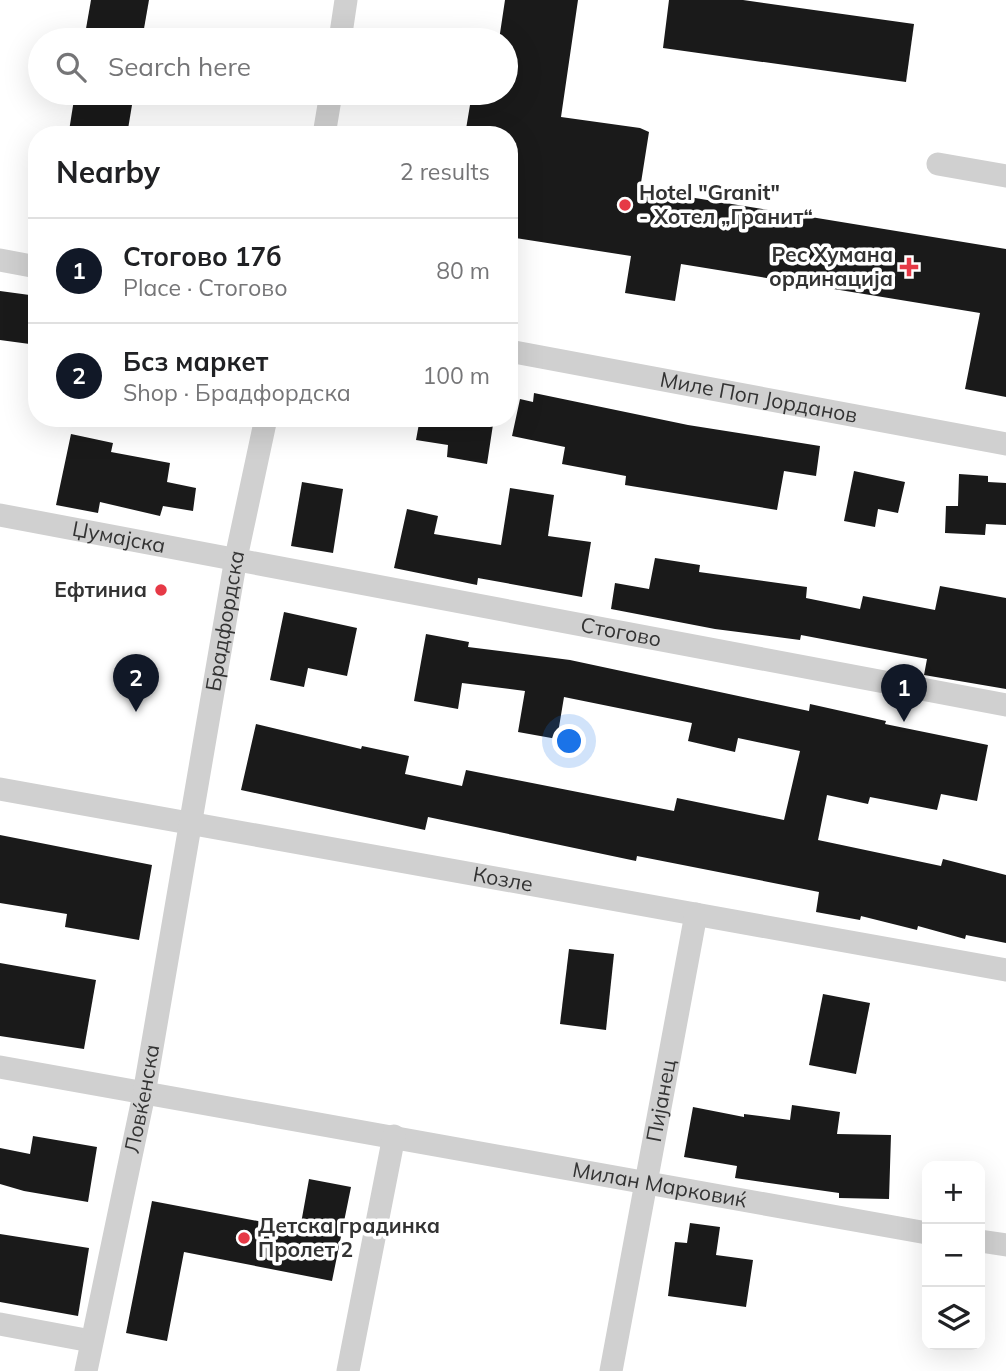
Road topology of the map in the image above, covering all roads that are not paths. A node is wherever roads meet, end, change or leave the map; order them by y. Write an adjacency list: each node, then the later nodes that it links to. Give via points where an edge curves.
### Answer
1 (346, 0): 2 (street)
2 (342, 28)
3 (329, 105): 4 (street)
4 (326, 126)
5 (938, 164): 6 (street)
6 (1006, 176)
7 (0, 260): 8 (street)
8 (28, 265)
9 (518, 353): 11 (street, Миле Поп Јорданов)
10 (264, 427): 13 (street, Брадфордска)
11 (1006, 444)
12 (0, 515): 13 (street, Џумајска)
13 (236, 558): 14 (street, Стогово); 16 (street, Брадфордска)
14 (1006, 705)
15 (0, 789): 16 (street, Козле)
16 (190, 824): 17 (street, Козле); 20 (street, Ловќенска)
17 (696, 914): 18 (street, Козле); 22 (street, Пијанец)
18 (1006, 970)
19 (0, 1067): 20 (street, Милан Марковиќ)
20 (144, 1094): 21 (street, Милан Марковиќ); 27 (street, Ловќенска)
21 (394, 1136): 22 (street, Милан Марковиќ); 29 (street)
22 (644, 1184): 23 (street, Милан Марковиќ); 30 (street, Пијанец)
23 (922, 1232)
24 (985, 1242): 25 (street)
25 (1006, 1245)
26 (0, 1324): 27 (street)
27 (91, 1341): 28 (street, Ловќенска)
28 (86, 1371)
29 (348, 1371)
30 (611, 1371)

